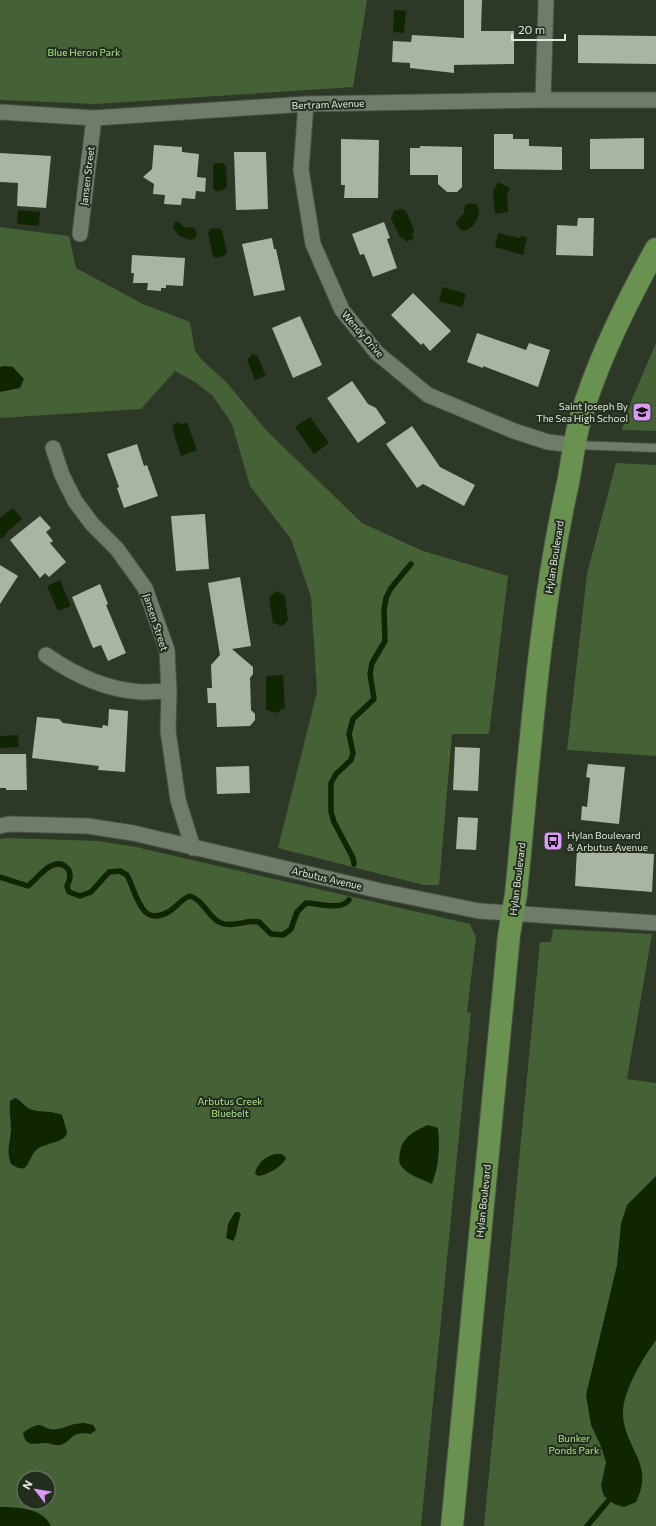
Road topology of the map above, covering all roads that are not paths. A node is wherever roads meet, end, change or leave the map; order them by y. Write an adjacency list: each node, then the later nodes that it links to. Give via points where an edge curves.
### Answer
1 (546, 0): 2 (street)
2 (543, 100): 3 (street, Bertram Avenue); 4 (street, Bertram Avenue)
3 (656, 100)
4 (306, 104): 6 (street, Bertram Avenue); 9 (street, Wendy Drive, via 301,170 313,244 342,310 377,353 428,395 521,434 548,442)
5 (0, 112): 6 (street, Bertram Avenue)
6 (94, 118): 7 (street, Jansen Street)
7 (80, 234)
8 (656, 250): 9 (main road, Hylan Boulevard, via 603,357 584,408)
9 (574, 445): 11 (lane); 16 (main road, Hylan Boulevard, via 553,552)
10 (54, 448): 13 (street, Jansen Street, via 62,475 75,501 92,524 117,549 145,588 167,650)
11 (656, 448)
12 (46, 655): 13 (street, via 66,669 115,688 141,692)
13 (169, 691): 15 (street, Jansen Street, via 168,731 178,800)
14 (0, 826): 15 (street, Arbutus Avenue, via 88,826 133,833)
15 (193, 848): 16 (street, Arbutus Avenue, via 478,911)
16 (513, 912): 17 (street, Arbutus Avenue); 18 (main road, Hylan Boulevard)
17 (656, 923)
18 (452, 1526)

